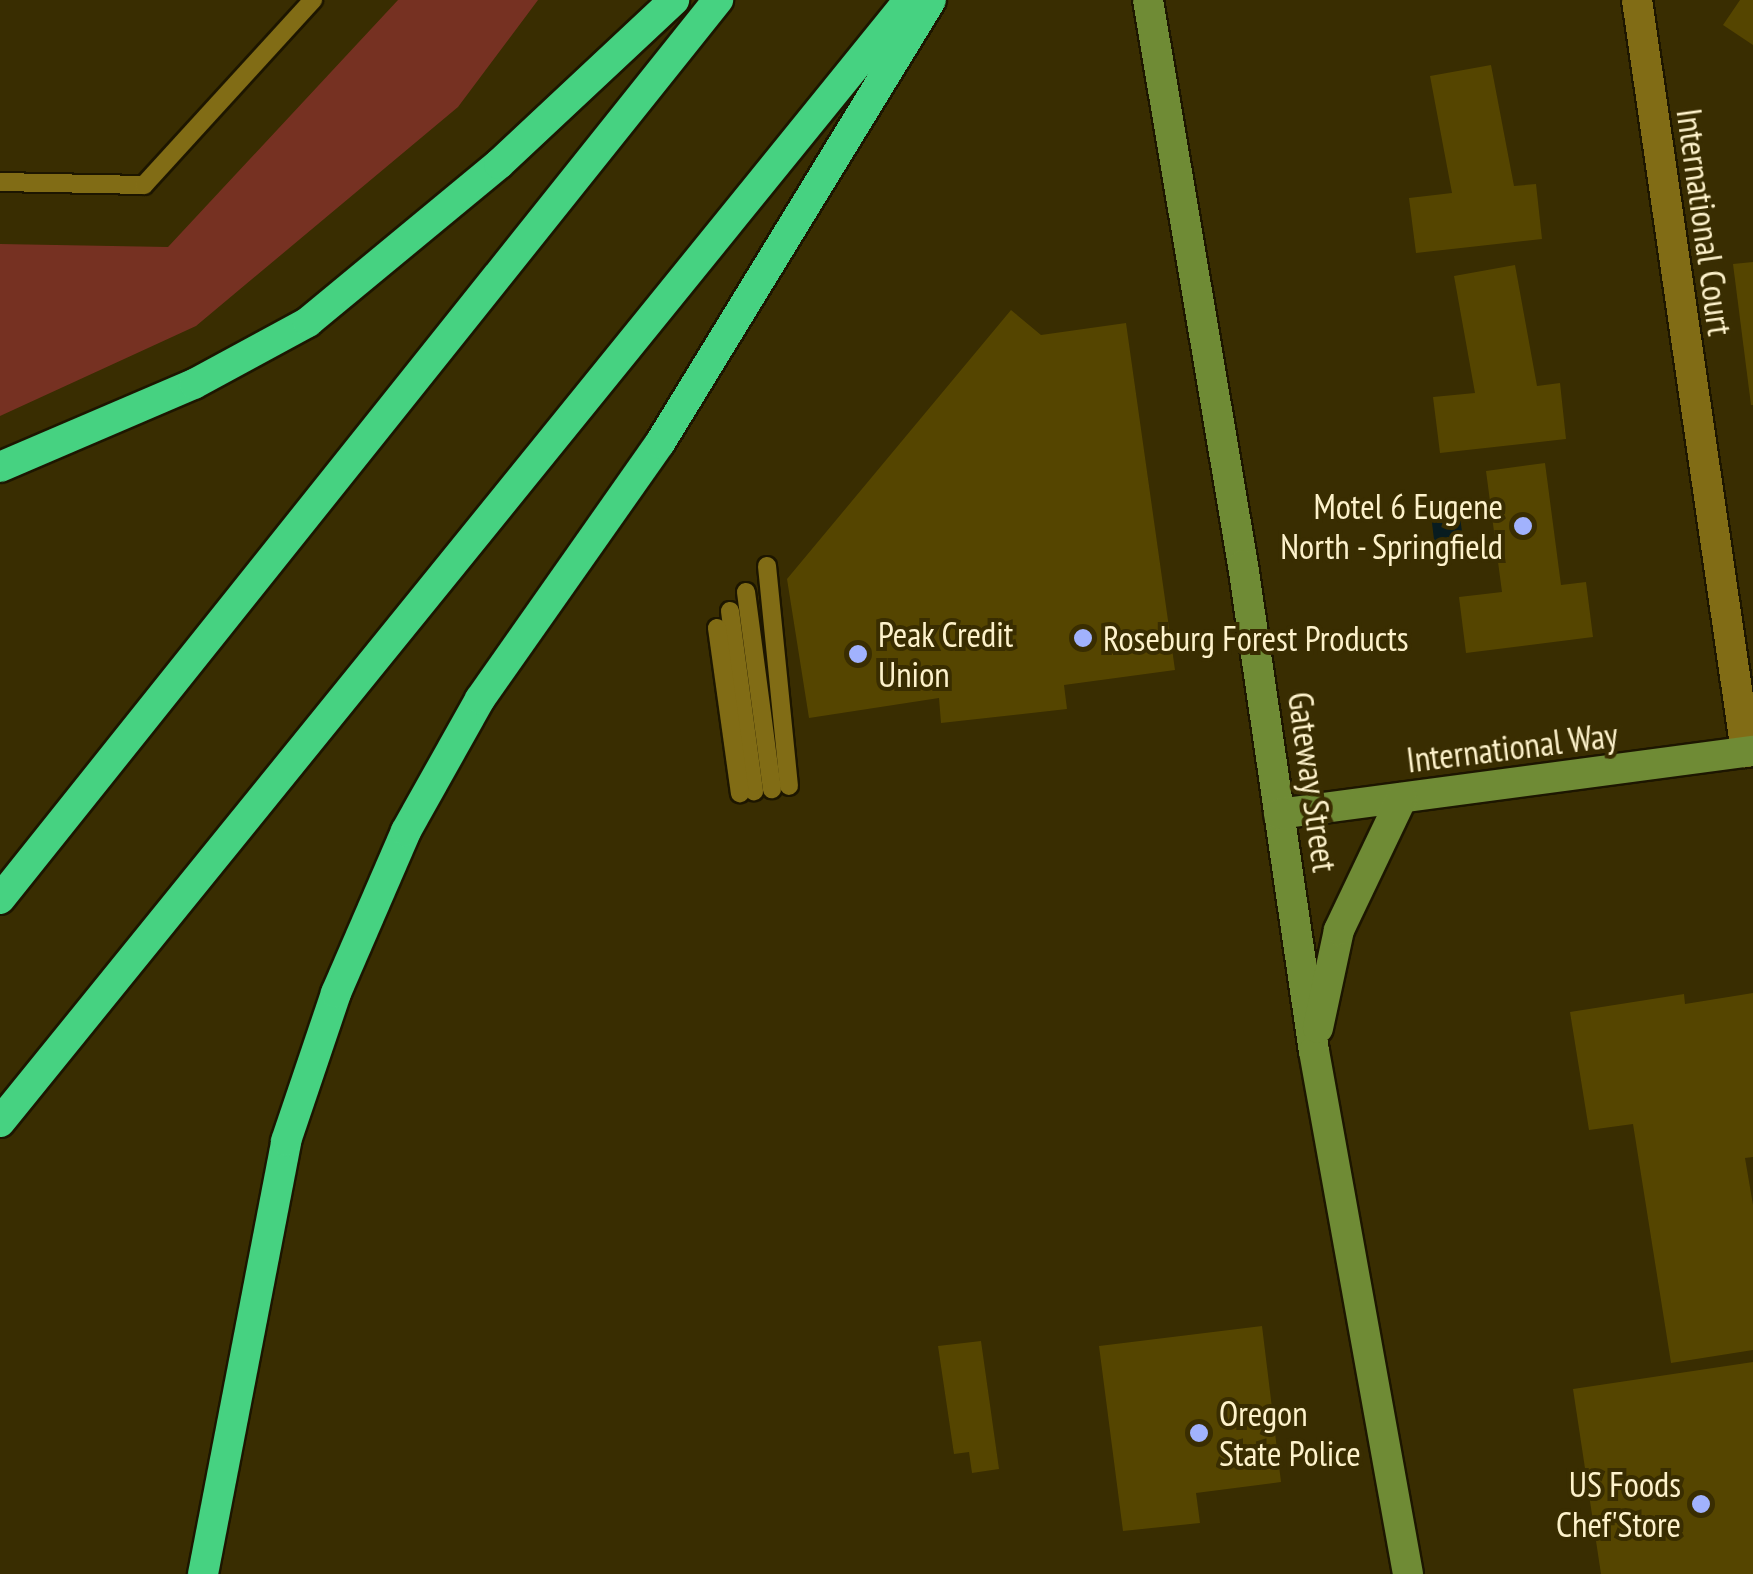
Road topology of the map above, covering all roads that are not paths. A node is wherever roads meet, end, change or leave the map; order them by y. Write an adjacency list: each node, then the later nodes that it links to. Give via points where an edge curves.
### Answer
1 (314, 0): 8 (lane, via 144,185)
2 (674, 0): 9 (highway, via 499,164 308,322 194,384)
3 (718, 0): 18 (highway)
4 (909, 0): 20 (highway)
5 (931, 0): 23 (highway, via 660,443 480,699 406,831 336,992 286,1141)
6 (1148, 0): 17 (main road, Gateway Street)
7 (1637, 0): 14 (street, International Court)
8 (0, 182)
9 (0, 467)
10 (766, 566): 15 (lane)
11 (746, 592): 15 (lane)
12 (730, 612): 15 (lane)
13 (716, 628): 15 (lane)
14 (1749, 751): 16 (main road, International Way)
15 (764, 790)
16 (1402, 798): 17 (main road, International Way); 19 (main road, via 1338,930)
17 (1279, 814): 19 (main road, Gateway Street)
18 (0, 899)
19 (1314, 1051): 24 (main road, Gateway Street)
20 (42, 1072): 21 (highway); 22 (highway)
21 (0, 1122)
22 (0, 1146)
23 (203, 1574)
24 (1408, 1574)

